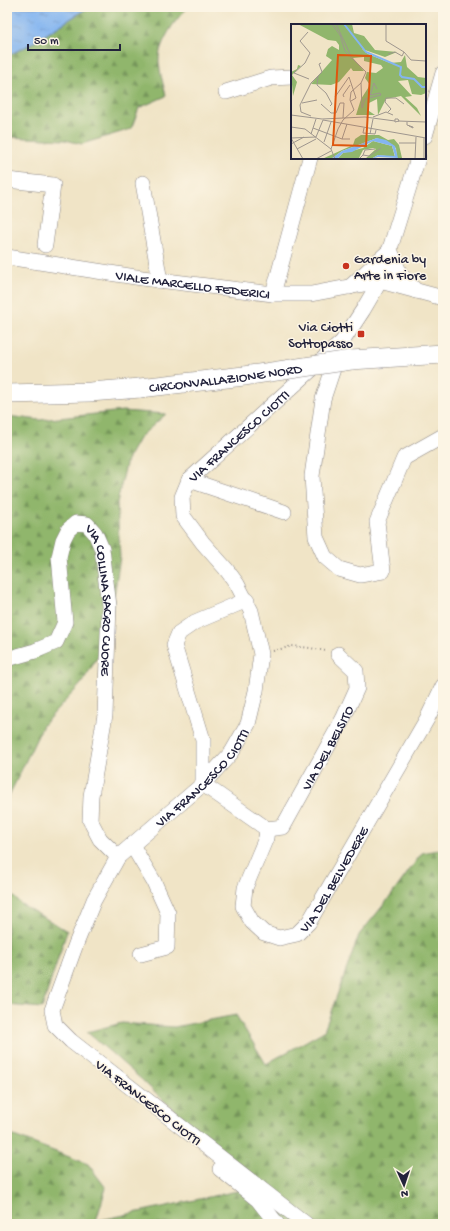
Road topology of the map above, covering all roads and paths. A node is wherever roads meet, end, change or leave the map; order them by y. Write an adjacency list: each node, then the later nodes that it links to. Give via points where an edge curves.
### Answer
1 (443, 73): 4 (street)
2 (291, 77): 3 (street, via 271,78)
3 (226, 92)
4 (433, 119): 5 (street)
5 (426, 134)
6 (310, 159): 17 (street)
7 (418, 159): 11 (street, VIA FRANCESCO CIOTTI)
8 (7, 180): 10 (street, via 52,185)
9 (143, 183): 13 (street)
10 (45, 245)
11 (390, 250): 14 (street, VIA FRANCESCO CIOTTI); 15 (street); 16 (street, via 400,274)
12 (7, 257): 13 (street, VIALE MARCELLO FEDERICI)
13 (160, 281): 17 (street, VIALE MARCELLO FEDERICI)
14 (380, 281): 15 (street, VIALE MARCELLO FEDERICI); 16 (street); 19 (street, VIA FRANCESCO CIOTTI)
15 (350, 287): 17 (street, VIALE MARCELLO FEDERICI, via 311,294)
16 (416, 290): 18 (street)
17 (273, 294)
18 (443, 298)
19 (342, 342): 22 (street, via 322,399 312,476 316,537 325,557 339,569 360,575 383,571 377,522 404,458); 23 (street, VIA FRANCESCO CIOTTI)
20 (443, 354): 21 (main road, CIRCONVALLAZIONE NORD, bridge, via 351,360 244,376 90,392)
21 (7, 394)
22 (443, 436)
23 (189, 480): 24 (street); 25 (street, VIA FRANCESCO CIOTTI, via 182,498 183,516 226,569)
24 (284, 512)
25 (247, 600): 26 (street, VIA FRANCESCO CIOTTI); 30 (street, via 195,622 179,633 174,645 203,740)
26 (261, 654): 27 (path, via 292,646); 30 (street, VIA FRANCESCO CIOTTI, via 248,724 232,752)
27 (338, 654): 31 (street, VIA DEL BELSITO, via 356,671 356,688 343,719 283,827)
28 (7, 659): 33 (street, VIA COLLINA SACRO CUORE, via 56,642 65,622 59,557 62,540 76,522 87,524 95,533 102,549 109,606 105,715 91,796 90,820 100,839)
29 (443, 686): 31 (street, VIA DEL BELVEDERE, via 427,719 309,922 296,934 278,938 258,928 243,906 245,888)
30 (203, 784): 31 (street); 32 (street, VIA FRANCESCO CIOTTI)
31 (267, 830)
32 (132, 845): 33 (street, VIA FRANCESCO CIOTTI); 34 (street, via 154,882 168,913 167,947)
33 (118, 857): 35 (street, VIA FRANCESCO CIOTTI, via 94,900 52,1010 55,1025 94,1060)
34 (141, 954)
35 (157, 1107): 36 (street, via 180,1136 258,1200); 37 (street, VIA FRANCESCO CIOTTI)
36 (278, 1224)
37 (306, 1224)

